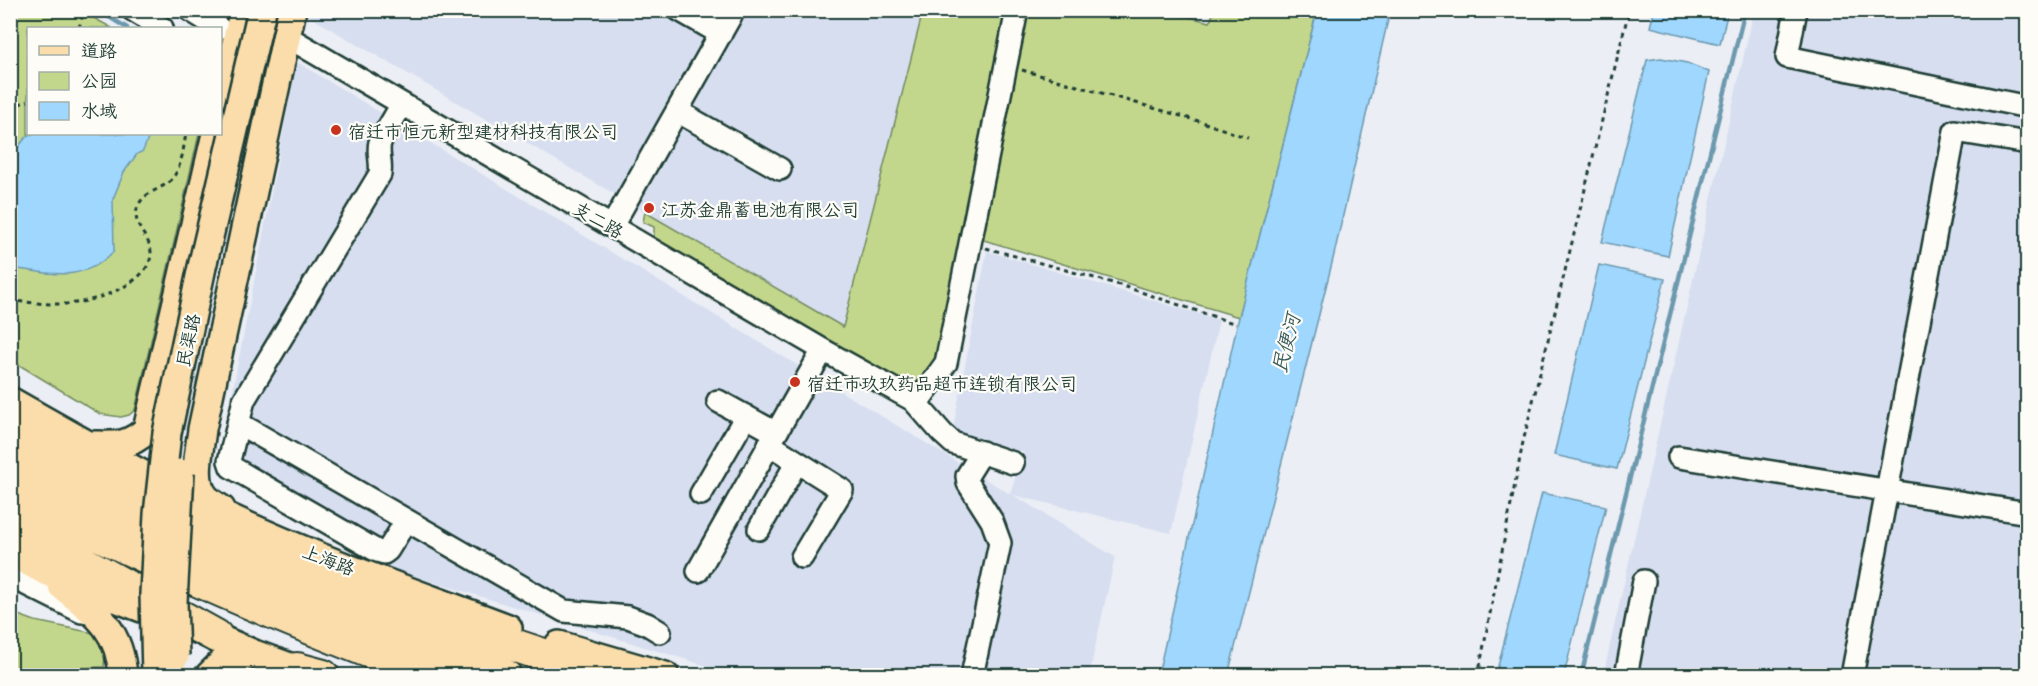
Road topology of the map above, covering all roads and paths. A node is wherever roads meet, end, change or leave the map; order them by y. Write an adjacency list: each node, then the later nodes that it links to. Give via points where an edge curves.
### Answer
1 (133, 10): 13 (street)
2 (190, 10): 14 (street)
3 (244, 10): 15 (main road)
4 (262, 10): 68 (main road, 民渠路, bridge, via 167,433 154,594)
5 (679, 10): 16 (street)
6 (734, 10): 16 (street)
7 (1017, 10): 17 (street)
8 (1629, 10): 76 (path, via 1523,442)
9 (1796, 10): 22 (street, via 1787,57)
10 (82, 17): 12 (path)
11 (286, 19): 21 (street, 支二路); 54 (main road, via 198,460 198,482 203,495); 69 (main road, 民渠路, bridge, via 219,275 183,446 173,602)
12 (79, 27)
13 (160, 27)
14 (217, 27)
15 (225, 32): 18 (main road)
16 (721, 34): 24 (street)
17 (1006, 65): 27 (path); 31 (street)
18 (225, 67): 19 (main road)
19 (222, 93)
20 (27, 101): 23 (path)
21 (402, 104): 30 (street, 支二路); 39 (street, via 378,148 380,174 244,400)
22 (2027, 105)
23 (10, 107)
24 (677, 111): 29 (street); 30 (street)
25 (186, 135): 32 (path, via 176,174 149,193 139,206 138,226 151,254 143,274 117,290 74,304)
26 (216, 135): 42 (main road, via 147,430 135,441 122,445)
27 (1248, 138)
28 (2028, 143): 48 (street, via 1955,131)
29 (780, 169)
30 (612, 226): 34 (street, 支二路)
31 (970, 243): 33 (path, via 1120,285); 36 (street, via 946,363 920,399)
32 (10, 301)
33 (1236, 324)
34 (823, 350): 36 (street, 支二路); 41 (street)
35 (718, 400): 38 (street)
36 (913, 400): 43 (street, via 953,443)
37 (10, 401): 42 (main road, 上海路)
38 (746, 416): 41 (street); 50 (street)
39 (238, 423): 52 (street); 52 (street, via 231,467 377,551 388,550)
40 (10, 425): 73 (highway, via 184,515 249,544 466,629)
41 (773, 439): 46 (street); 59 (street)
42 (89, 445): 54 (main road, 上海路)
43 (982, 452): 47 (street); 75 (street, via 967,476 968,483 992,521 1000,543)
44 (10, 457): 72 (highway, via 133,520 330,609)
45 (1680, 457): 48 (street)
46 (797, 462): 55 (street); 57 (street, via 842,490)
47 (1013, 463)
48 (1887, 490): 51 (street); 78 (street)
49 (10, 492): 71 (highway, via 143,556 330,637)
50 (701, 494)
51 (2028, 513)
52 (406, 521): 63 (street, via 564,611 628,617)
53 (10, 522): 64 (highway)
54 (243, 523): 74 (main road, 上海路, via 530,636)
55 (759, 529)
56 (10, 552): 58 (main road)
57 (802, 557)
58 (45, 571): 62 (main road); 64 (main road)
59 (698, 571)
60 (10, 576): 62 (street)
61 (1644, 581): 77 (street)
62 (109, 628): 67 (main road, via 122,658)
63 (660, 632)
64 (216, 636): 65 (main road)
65 (254, 654): 66 (main road); 70 (main road, via 221,664)
66 (311, 673)
67 (123, 675)
68 (156, 675)
69 (175, 675)
70 (209, 675)
71 (431, 675)
72 (505, 675)
73 (607, 675)
74 (664, 675)
75 (972, 675)
76 (1478, 675)
77 (1626, 675)
78 (1852, 675)

